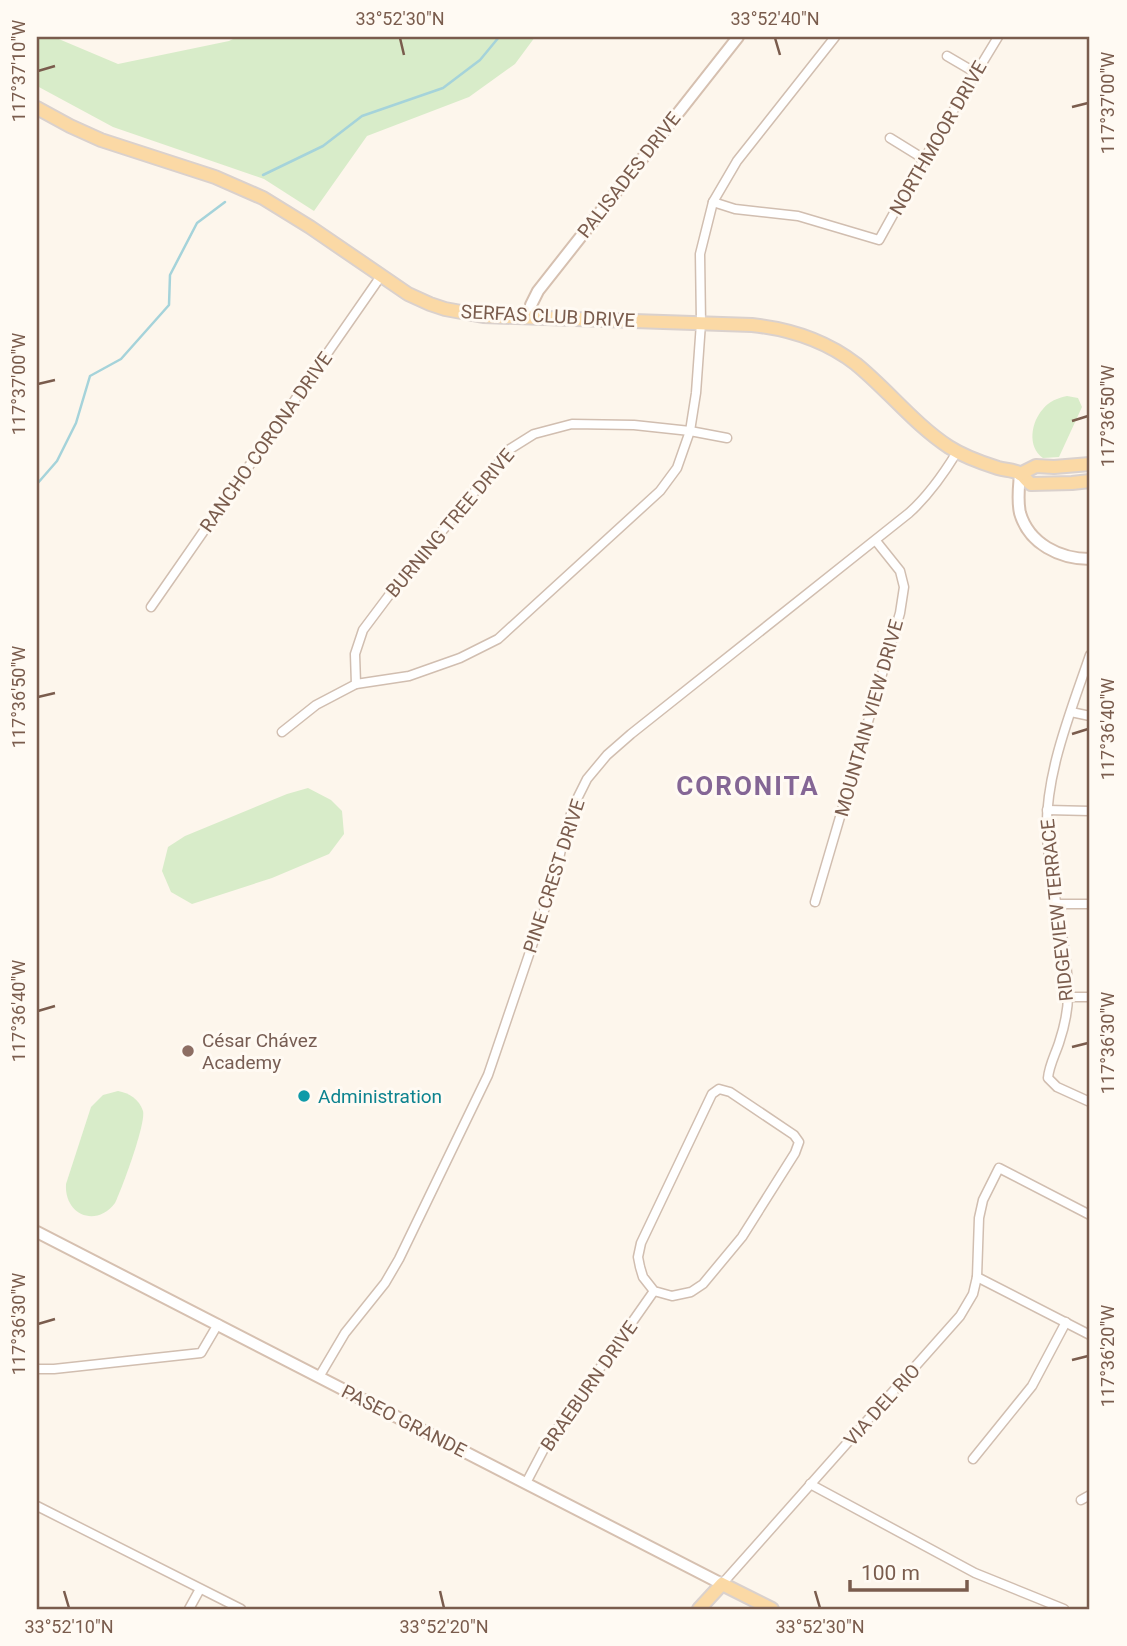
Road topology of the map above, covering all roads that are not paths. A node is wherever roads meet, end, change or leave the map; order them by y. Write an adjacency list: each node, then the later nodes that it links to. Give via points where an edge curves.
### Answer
1 (738, 37): 11 (main road, PALISADES DRIVE, via 538,290)
2 (835, 37): 9 (street, via 737,161)
3 (998, 37): 5 (street, NORTHMOOR DRIVE)
4 (947, 56): 5 (street)
5 (976, 73): 8 (street, NORTHMOOR DRIVE)
6 (37, 108): 10 (main road, SERFAS CLUB DRIVE, via 101,140 215,177 263,198)
7 (890, 138): 8 (street)
8 (924, 159): 9 (street, NORTHMOOR DRIVE, via 879,240 797,216)
9 (713, 202): 12 (street, via 700,254)
10 (381, 276): 11 (main road, SERFAS CLUB DRIVE, via 414,297 456,312); 21 (street, RANCHO CORONA DRIVE)
11 (530, 318): 12 (main road, SERFAS CLUB DRIVE)
12 (701, 323): 13 (street); 15 (main road, SERFAS CLUB DRIVE, via 774,327 823,343 857,365)
13 (690, 430): 14 (street, BURNING TREE DRIVE); 23 (street, via 677,468 660,491 498,639 409,676); 23 (street, BURNING TREE DRIVE, via 572,424 534,434 510,449 363,630 355,654)
14 (727, 438)
15 (957, 452): 17 (main road, SERFAS CLUB DRIVE); 19 (street, PINE CREST DRIVE, via 924,500)
16 (1090, 464): 17 (main road, SERFAS CLUB DRIVE, via 1036,466)
17 (1020, 474): 18 (main road, SERFAS CLUB DRIVE, via 1031,484); 20 (main road, via 1018,503 1028,529 1061,555)
18 (1090, 481)
19 (876, 541): 29 (street, MOUNTAIN VIEW DRIVE, via 900,571 904,587 900,612); 43 (street, PINE CREST DRIVE, via 631,734 587,779 566,827 554,881 488,1076 399,1259)
20 (1090, 559)
21 (151, 607)
22 (1090, 654): 24 (street, RIDGEVIEW TERRACE)
23 (356, 684): 26 (street, via 316,705)
24 (1071, 712): 25 (street); 27 (street, RIDGEVIEW TERRACE)
25 (1090, 716)
26 (282, 732)
27 (1047, 810): 28 (street); 30 (street, RIDGEVIEW TERRACE)
28 (1090, 811)
29 (815, 902)
30 (1057, 904): 31 (street); 32 (street, RIDGEVIEW TERRACE)
31 (1090, 904)
32 (1068, 997): 33 (street); 34 (street, RIDGEVIEW TERRACE, via 1048,1078)
33 (1090, 997)
34 (1090, 1102)
35 (1090, 1215): 37 (street, VIA DEL RIO, via 999,1168 979,1219)
36 (37, 1232): 40 (main road, PASEO GRANDE)
37 (977, 1277): 39 (street); 46 (street, VIA DEL RIO, via 960,1316)
38 (654, 1291): 38 (street, via 681,1295 703,1284 742,1237 799,1142 719,1088 712,1094 641,1243 640,1267); 45 (street, BRAEBURN DRIVE, via 546,1445)
39 (1066, 1322): 41 (street); 44 (street, via 1032,1386)
40 (218, 1324): 42 (street, via 201,1353); 43 (main road, PASEO GRANDE)
41 (1090, 1335)
42 (37, 1369)
43 (319, 1377): 45 (main road, PASEO GRANDE)
44 (973, 1459)
45 (526, 1483): 50 (main road, PASEO GRANDE)
46 (810, 1484): 50 (street, VIA DEL RIO); 56 (street, via 975,1573)
47 (1090, 1495): 48 (street)
48 (1081, 1500)
49 (37, 1506): 51 (street)
50 (722, 1584): 54 (main road, VIA DEL RIO); 55 (main road, PASEO GRANDE)
51 (200, 1589): 52 (street); 53 (street)
52 (190, 1609)
53 (241, 1609)
54 (699, 1609)
55 (772, 1609)
56 (1065, 1609)

